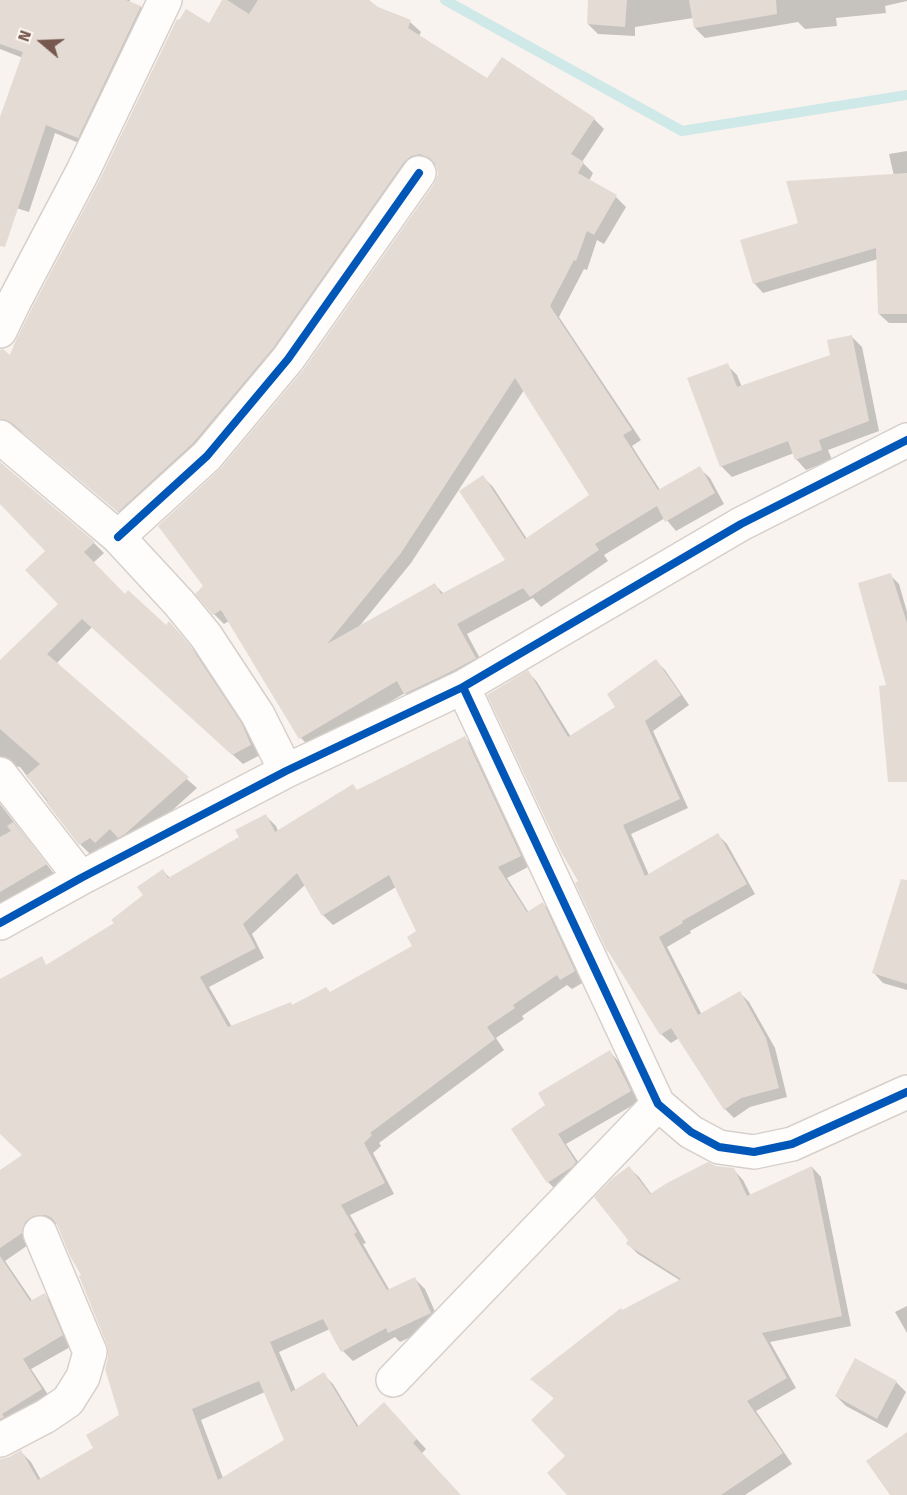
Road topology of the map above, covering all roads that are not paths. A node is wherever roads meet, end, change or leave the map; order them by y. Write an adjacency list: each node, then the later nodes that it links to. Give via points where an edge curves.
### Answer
1 (165, 0): 3 (street)
2 (419, 172): 6 (street, via 288,359 207,456)
3 (0, 332)
4 (0, 438): 6 (street)
5 (907, 440): 7 (street, via 741,524)
6 (118, 537): 8 (street, via 206,636 258,716)
7 (463, 687): 8 (street); 13 (street)
8 (286, 771): 10 (street)
9 (0, 774): 10 (street)
10 (81, 878): 11 (street)
11 (0, 923)
12 (907, 1092): 13 (street, via 792,1143 754,1152 719,1147 691,1132)
13 (658, 1104): 15 (street)
14 (40, 1233): 16 (street, via 90,1352 83,1377 68,1401)
15 (393, 1380)
16 (0, 1440)

